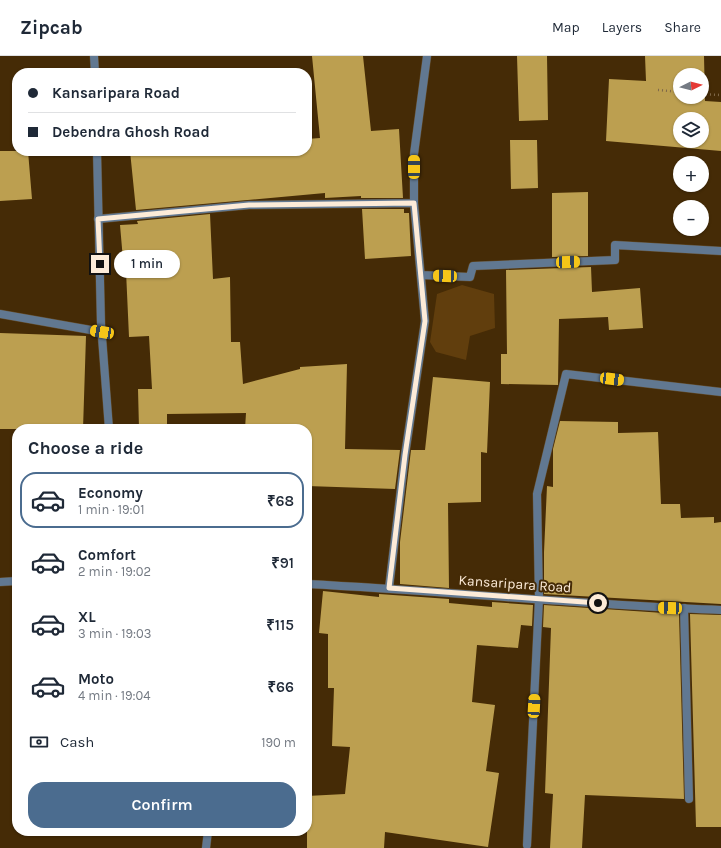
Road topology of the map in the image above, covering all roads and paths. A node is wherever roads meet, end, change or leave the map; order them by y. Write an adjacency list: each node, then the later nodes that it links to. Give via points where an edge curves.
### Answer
1 (94, 56): 3 (street)
2 (427, 56): 9 (street, via 414,154)
3 (95, 68)
4 (658, 90): 5 (path)
5 (673, 91)
6 (709, 94): 7 (path)
7 (721, 95)
8 (97, 156): 10 (street)
9 (414, 203): 10 (street, via 249,205); 12 (street)
10 (98, 219): 14 (street)
11 (721, 251): 12 (street, via 615,244 615,260 473,266 470,277)
12 (421, 275): 20 (street, via 425,321)
13 (0, 314): 14 (street)
14 (102, 332): 16 (street)
15 (721, 392): 21 (street, via 566,374 537,494)
16 (110, 424)
17 (12, 581): 18 (street)
18 (0, 582)
19 (312, 584): 20 (street, Kansaripara Road)
20 (389, 588): 21 (street, Kansaripara Road)
21 (539, 599): 22 (street, Kansaripara Road); 26 (street)
22 (684, 608): 23 (street, Kansaripara Road); 24 (street)
23 (721, 610)
24 (690, 799)
25 (207, 836): 27 (street)
26 (527, 845)
27 (206, 848)

